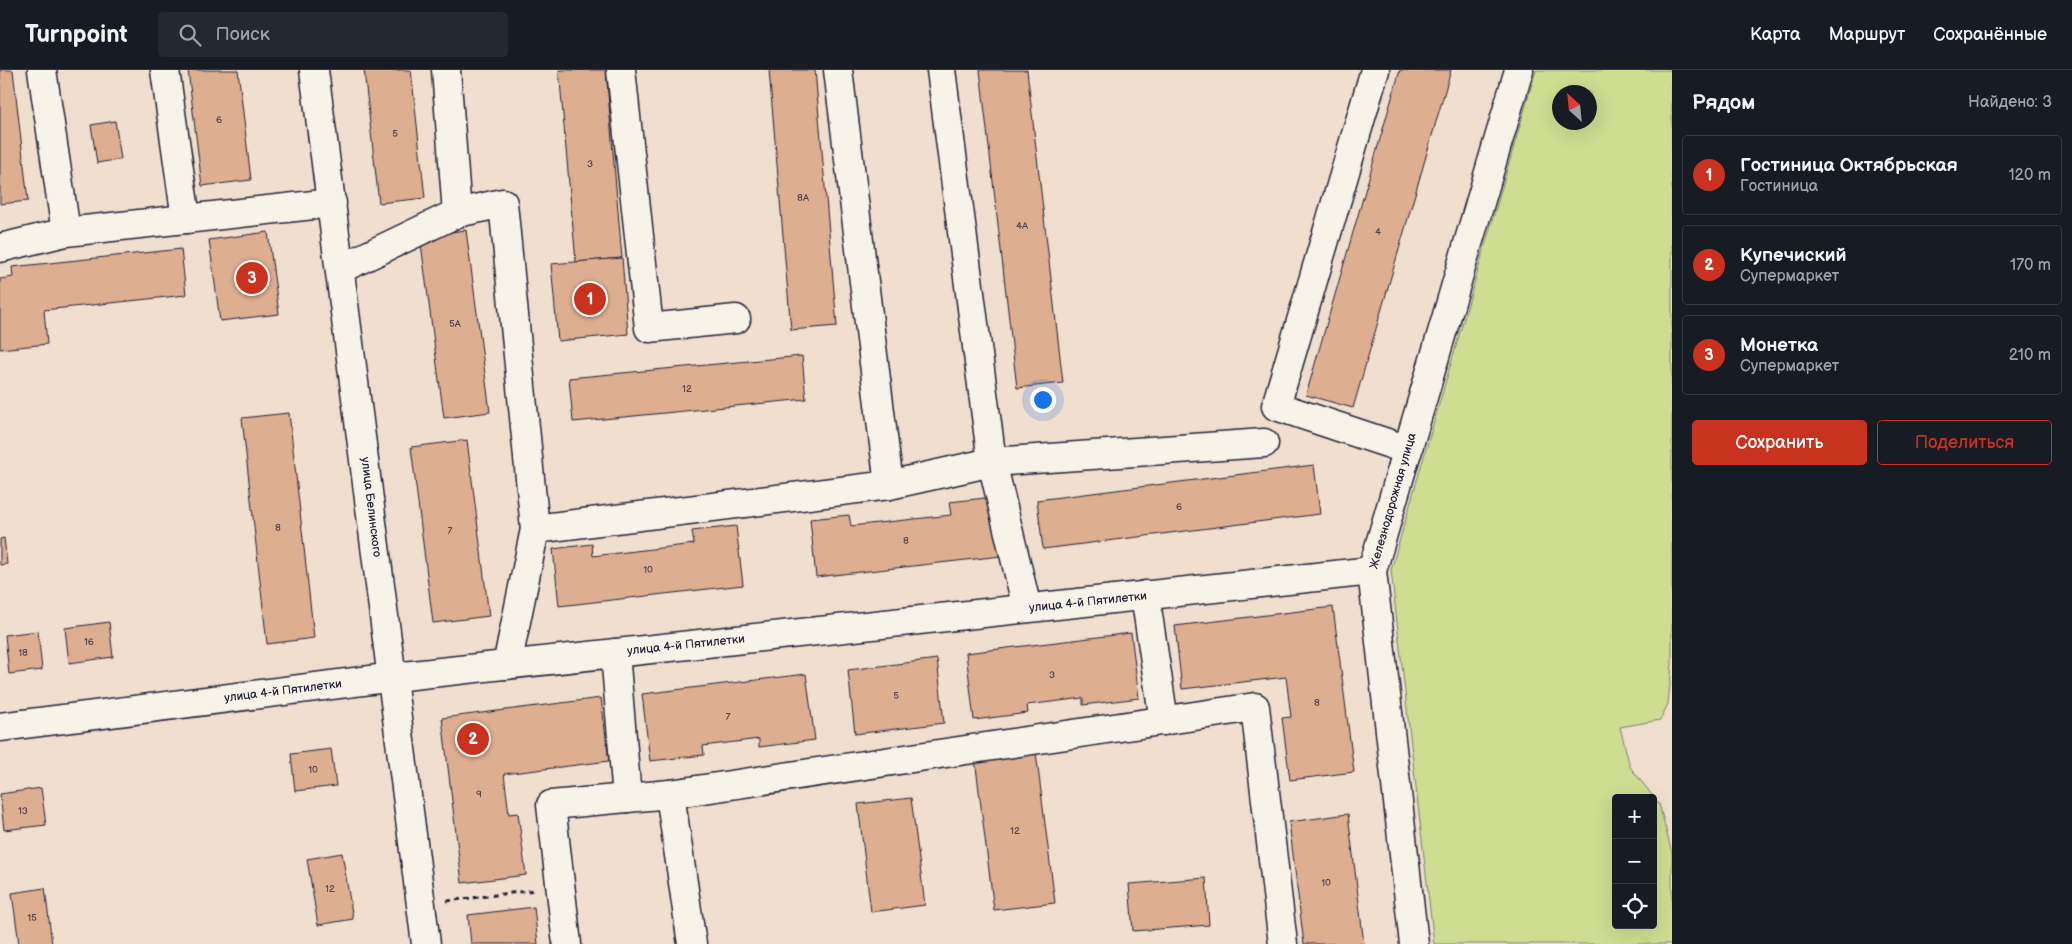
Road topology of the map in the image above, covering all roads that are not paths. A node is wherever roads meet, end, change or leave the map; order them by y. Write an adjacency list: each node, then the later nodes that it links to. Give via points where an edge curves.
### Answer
1 (42, 70): 13 (street)
2 (165, 70): 12 (street)
3 (314, 70): 10 (street, улица Белинского)
4 (446, 70): 11 (street)
5 (621, 70): 16 (street, via 649,328)
6 (838, 70): 20 (street)
7 (941, 70): 19 (street)
8 (1375, 70): 18 (street, via 1276,406)
9 (1519, 70): 18 (street, Железнодорожная улица)
10 (332, 203): 12 (street); 15 (street, улица Белинского)
11 (456, 212): 15 (street); 21 (street, via 503,203)
12 (186, 219): 13 (street)
13 (66, 232): 14 (street)
14 (0, 248)
15 (340, 269): 27 (street, улица Белинского)
16 (736, 319)
17 (1264, 443): 19 (street)
18 (1408, 450): 22 (street, Железнодорожная улица)
19 (992, 462): 20 (street); 24 (street)
20 (889, 485): 21 (street)
21 (535, 529): 26 (street)
22 (1372, 571): 23 (street, улица 4-й Пятилетки); 36 (street, Железнодорожная улица)
23 (1145, 596): 24 (street, улица 4-й Пятилетки); 28 (street)
24 (1027, 608): 25 (street, улица 4-й Пятилетки)
25 (615, 653): 26 (street, улица 4-й Пятилетки); 31 (street)
26 (507, 665): 27 (street, улица 4-й Пятилетки)
27 (394, 677): 29 (street, улица 4-й Пятилетки); 32 (street, улица Белинского)
28 (1164, 721): 30 (street); 35 (street, via 1255,707)
29 (0, 727)
30 (670, 794): 31 (street); 34 (street)
31 (628, 798): 33 (street, via 551,805)
32 (426, 944)
33 (567, 944)
34 (692, 944)
35 (1283, 944)
36 (1414, 944)

